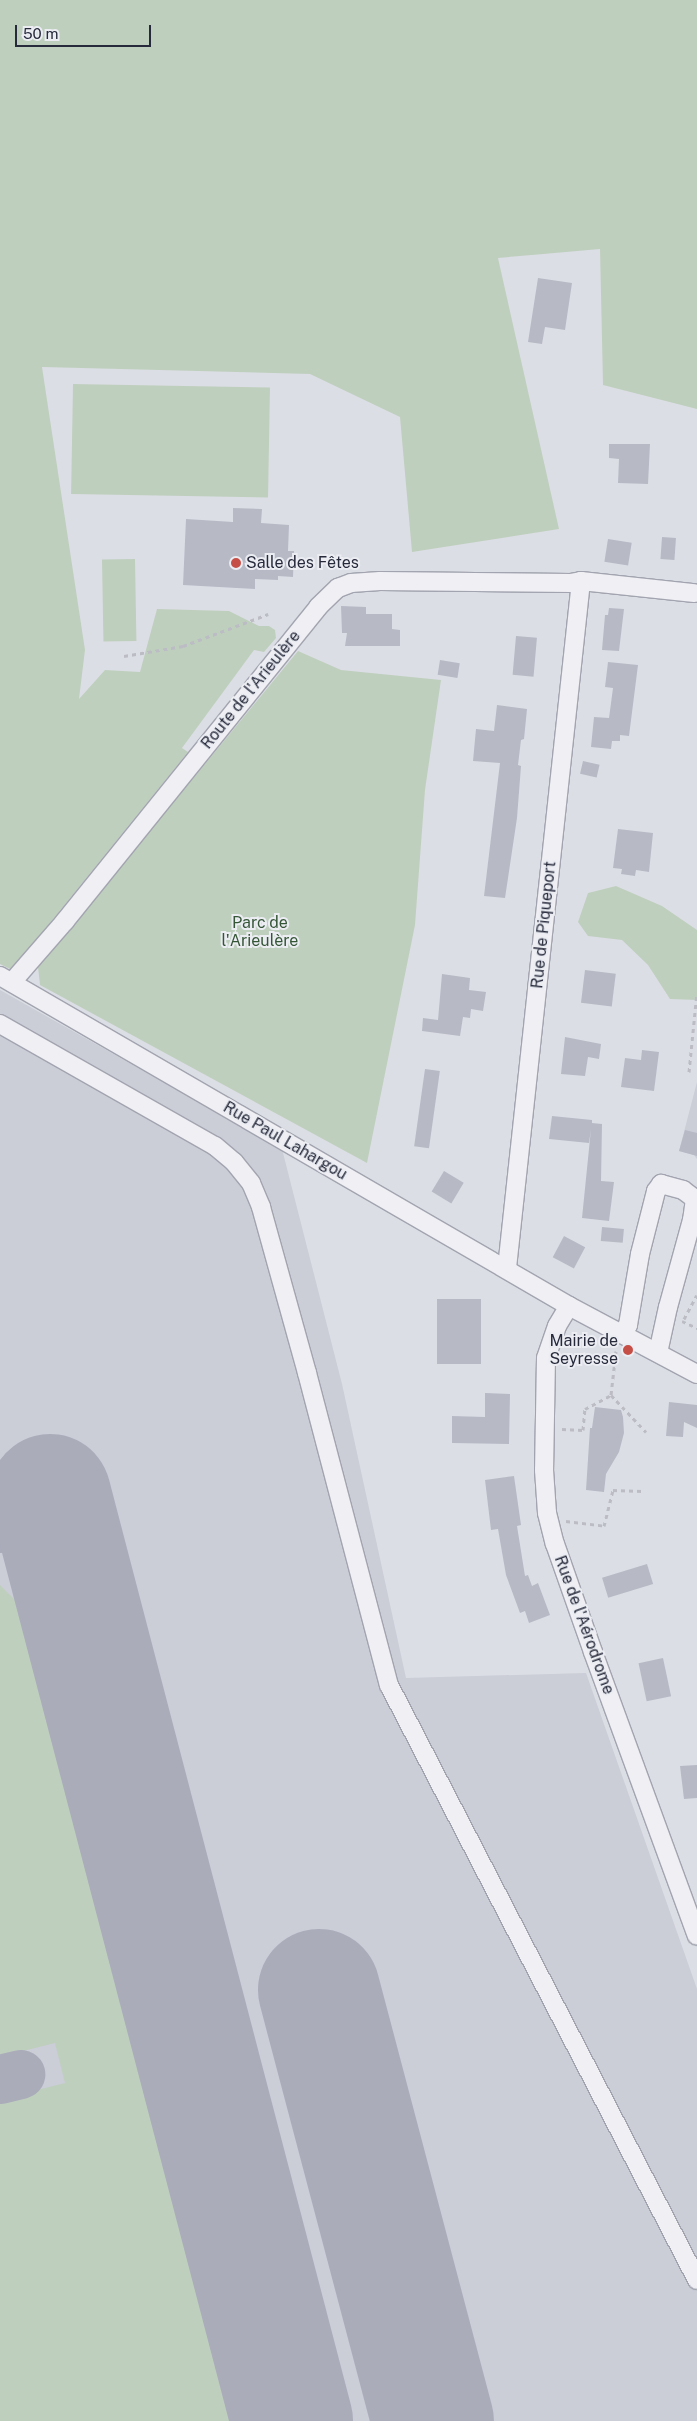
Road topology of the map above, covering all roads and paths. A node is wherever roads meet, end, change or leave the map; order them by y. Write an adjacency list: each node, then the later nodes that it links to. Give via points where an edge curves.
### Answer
1 (581, 581): 2 (street, Route de l'Arieulère); 5 (street, Route de l'Arieulère, via 380,581 352,583 338,588 318,607 65,920); 9 (street, Rue de Piqueport)
2 (696, 593)
3 (268, 614): 4 (path, via 183,646)
4 (124, 656)
5 (6, 979): 9 (street, Rue Paul Lahargou)
6 (697, 992): 8 (path)
7 (0, 1024): 20 (street, via 215,1146 251,1182 261,1207 307,1373 389,1685)
8 (689, 1072)
9 (508, 1268): 10 (street, Rue Paul Lahargou)
10 (569, 1306): 11 (street, Rue Paul Lahargou); 18 (street, Rue de l'Aérodrome, via 557,1326 546,1358 544,1470)
11 (622, 1334): 12 (street, Rue Paul Lahargou); 12 (street, via 628,1325 640,1254 656,1191 661,1184 683,1190 696,1199); 14 (path, via 615,1353)
12 (658, 1353): 13 (street, Rue Paul Lahargou)
13 (697, 1374)
14 (611, 1395): 15 (path, via 586,1409); 16 (path)
15 (583, 1430)
16 (646, 1432)
17 (642, 1491): 18 (path, via 613,1490 604,1526)
18 (548, 1518): 19 (street, Rue de l'Aérodrome, via 593,1652)
19 (697, 1936)
20 (697, 2280)

